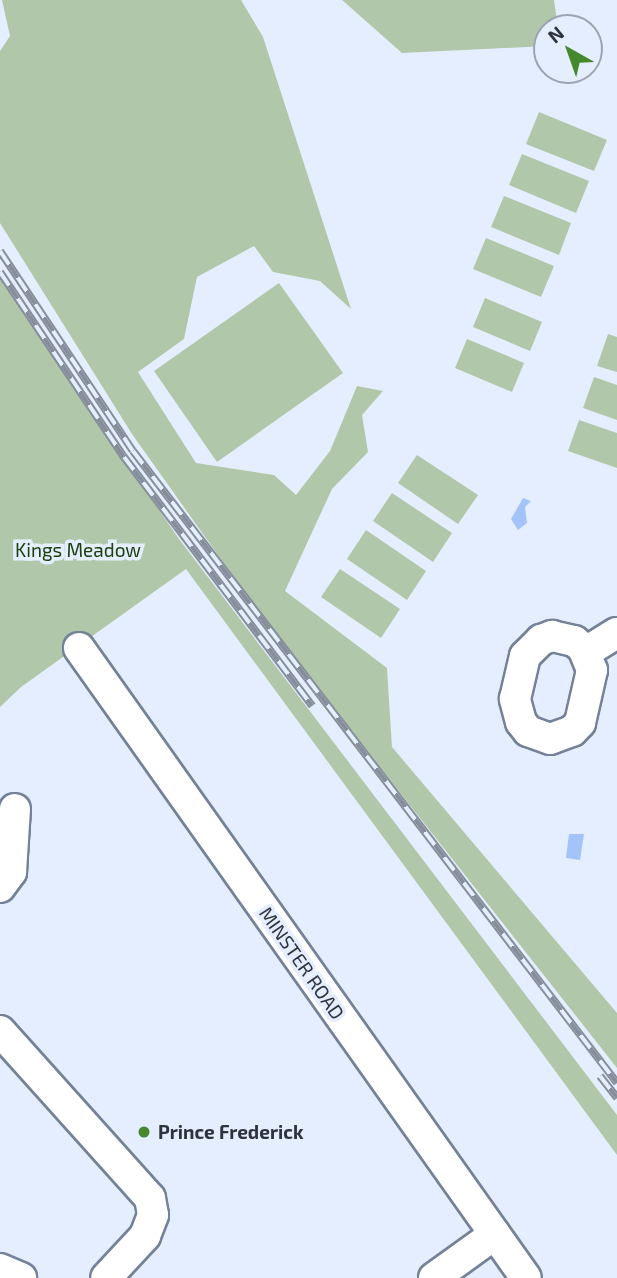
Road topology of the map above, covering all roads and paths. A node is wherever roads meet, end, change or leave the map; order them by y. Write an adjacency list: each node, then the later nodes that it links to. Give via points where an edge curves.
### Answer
1 (617, 633): 3 (street)
2 (79, 648): 7 (street, MINSTER ROAD)
3 (586, 652)
4 (15, 808): 5 (street, via 11,872)
5 (0, 887)
6 (0, 1031): 10 (street, via 150,1198 153,1216 145,1236)
7 (495, 1234): 11 (street); 12 (street, MINSTER ROAD)
8 (0, 1269): 9 (street)
9 (21, 1278)
10 (106, 1278)
11 (434, 1278)
12 (526, 1278)

